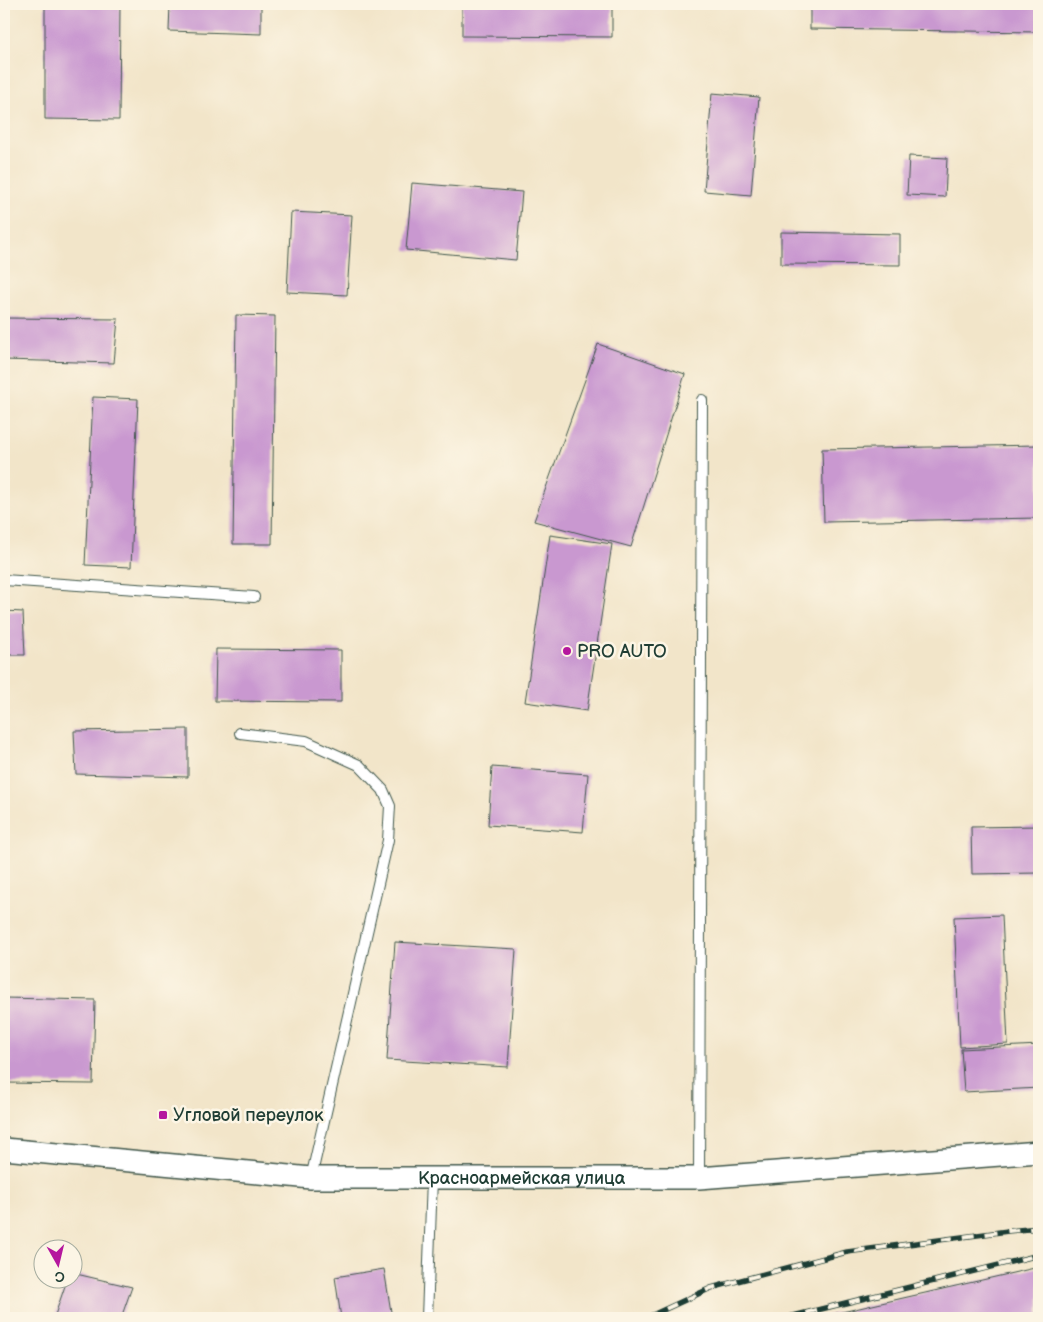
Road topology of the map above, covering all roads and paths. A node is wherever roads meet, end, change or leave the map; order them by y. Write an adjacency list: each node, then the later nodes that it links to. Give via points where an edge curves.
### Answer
1 (702, 400): 9 (lane)
2 (4, 580): 3 (lane)
3 (254, 597)
4 (240, 732): 7 (lane, via 306,741 359,765 383,790 390,806 388,840)
5 (4, 1149): 7 (street, Красноармейская улица)
6 (1039, 1152): 9 (street, Красноармейская улица)
7 (312, 1178): 8 (street, Красноармейская улица)
8 (432, 1178): 9 (street, Красноармейская улица); 10 (lane)
9 (699, 1178)
10 (427, 1318)

